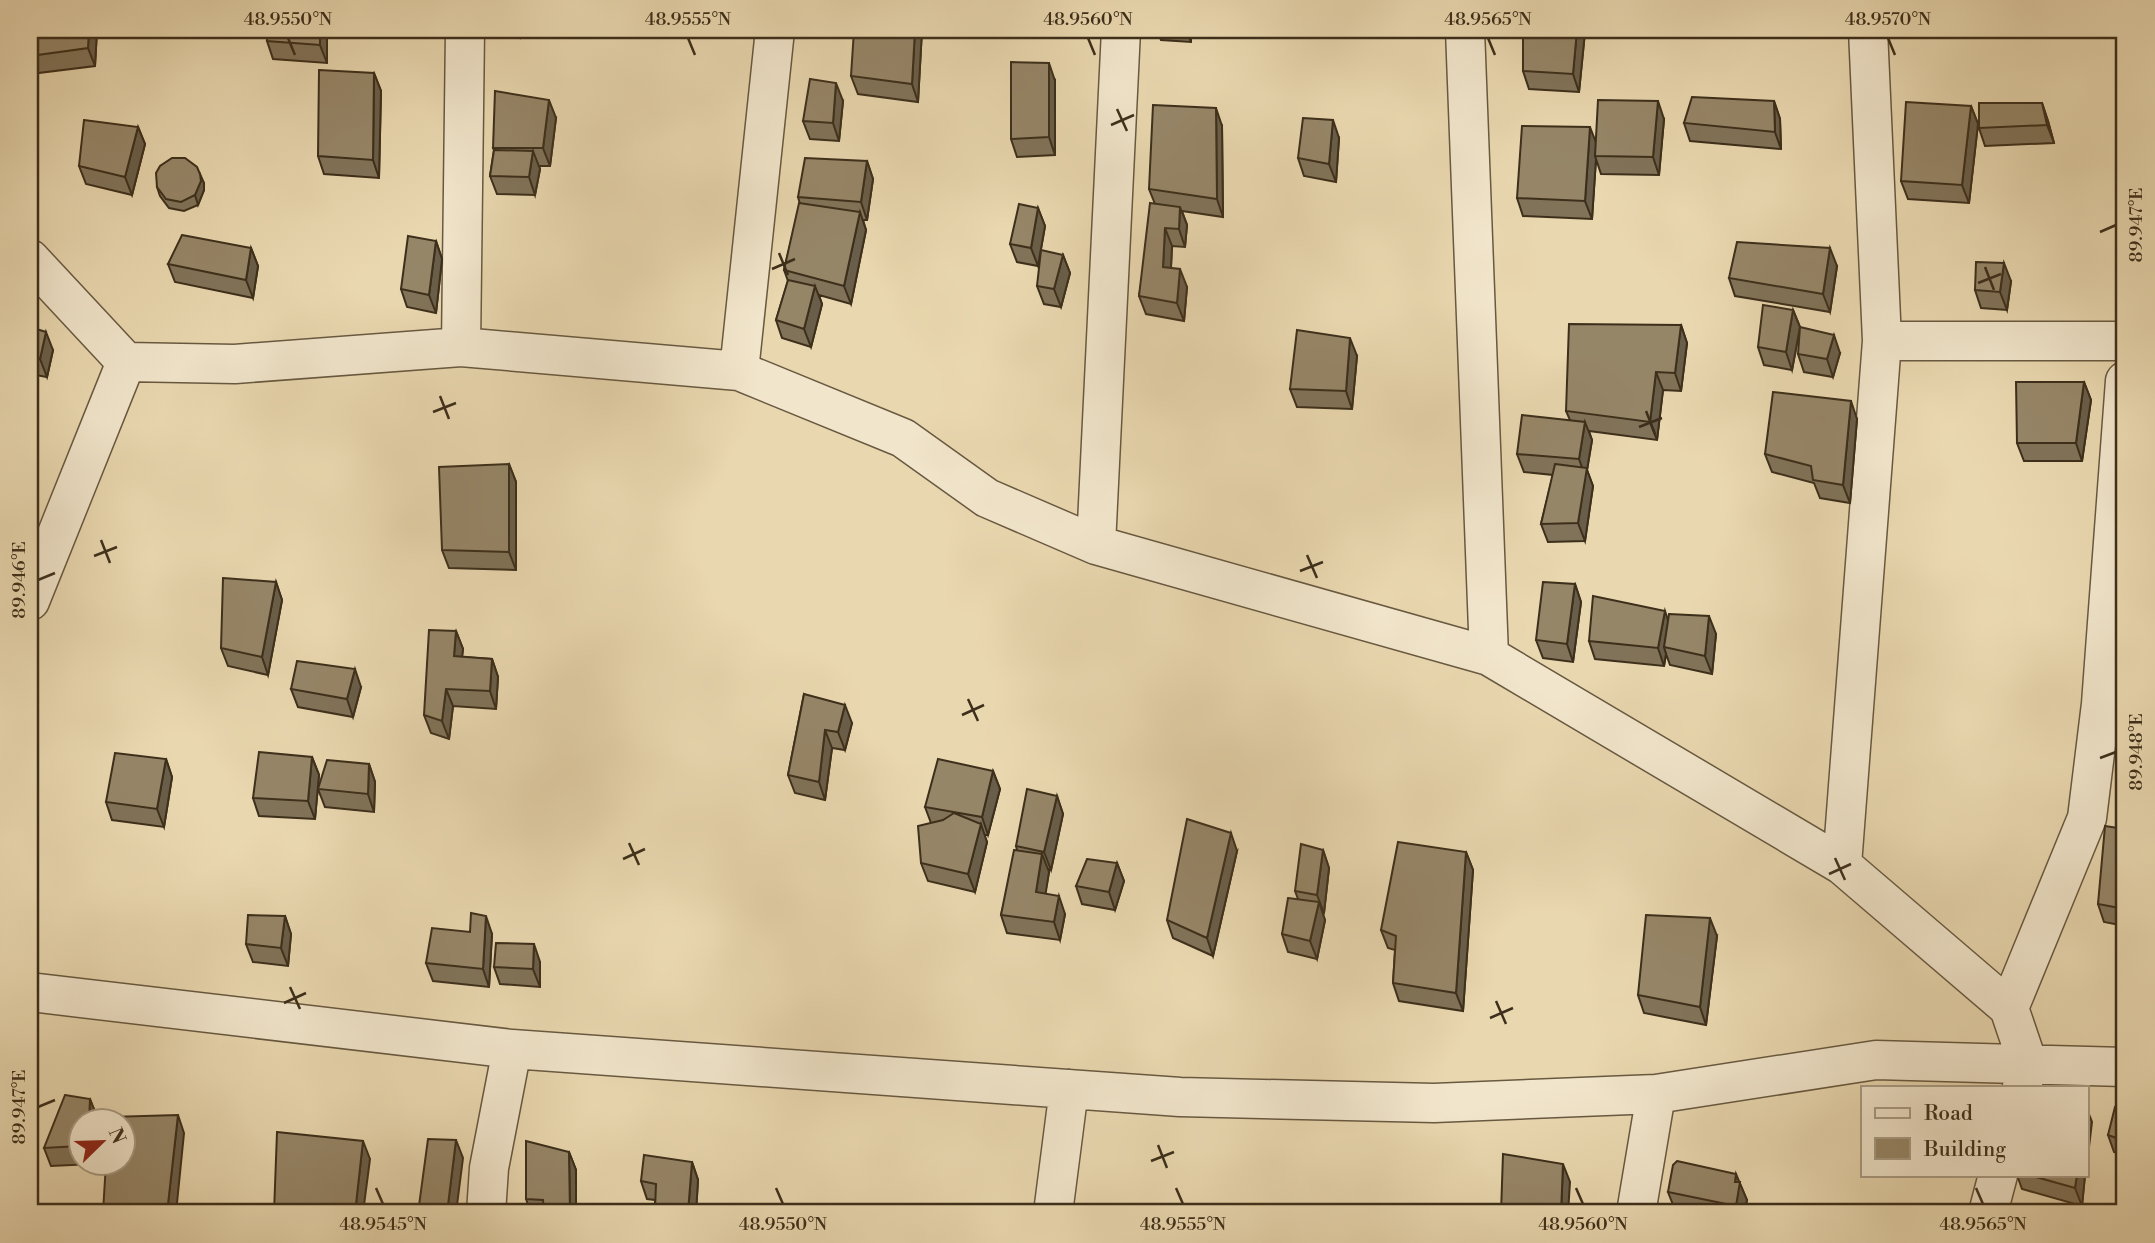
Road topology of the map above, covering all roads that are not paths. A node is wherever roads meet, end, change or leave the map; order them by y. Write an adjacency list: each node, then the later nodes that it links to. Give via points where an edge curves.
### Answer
1 (465, 30): 9 (street)
2 (775, 30): 11 (street)
3 (1121, 30): 13 (street)
4 (1465, 30): 15 (street)
5 (1868, 30): 7 (street)
6 (30, 259): 10 (street)
7 (1882, 341): 8 (street); 16 (street)
8 (2125, 341)
9 (461, 347): 10 (street, via 235,364); 11 (street)
10 (126, 362): 14 (street)
11 (739, 372): 13 (street, via 903,438 987,498)
12 (2125, 381): 18 (street, via 2101,704 2087,818)
13 (1096, 545): 15 (street)
14 (30, 601)
15 (1489, 656): 16 (street)
16 (1842, 866): 18 (street)
17 (30, 992): 19 (street)
18 (2009, 1008): 21 (street)
19 (512, 1049): 22 (street); 25 (street, via 489,1168)
20 (2125, 1068): 21 (street)
21 (2025, 1076): 23 (street, via 1876,1060)
22 (1069, 1088): 23 (street, via 1180,1097 1434,1103); 26 (street)
23 (1656, 1094): 27 (street)
24 (1998, 1176): 28 (street)
25 (486, 1213)
26 (1054, 1213)
27 (1636, 1213)
28 (1988, 1213)

